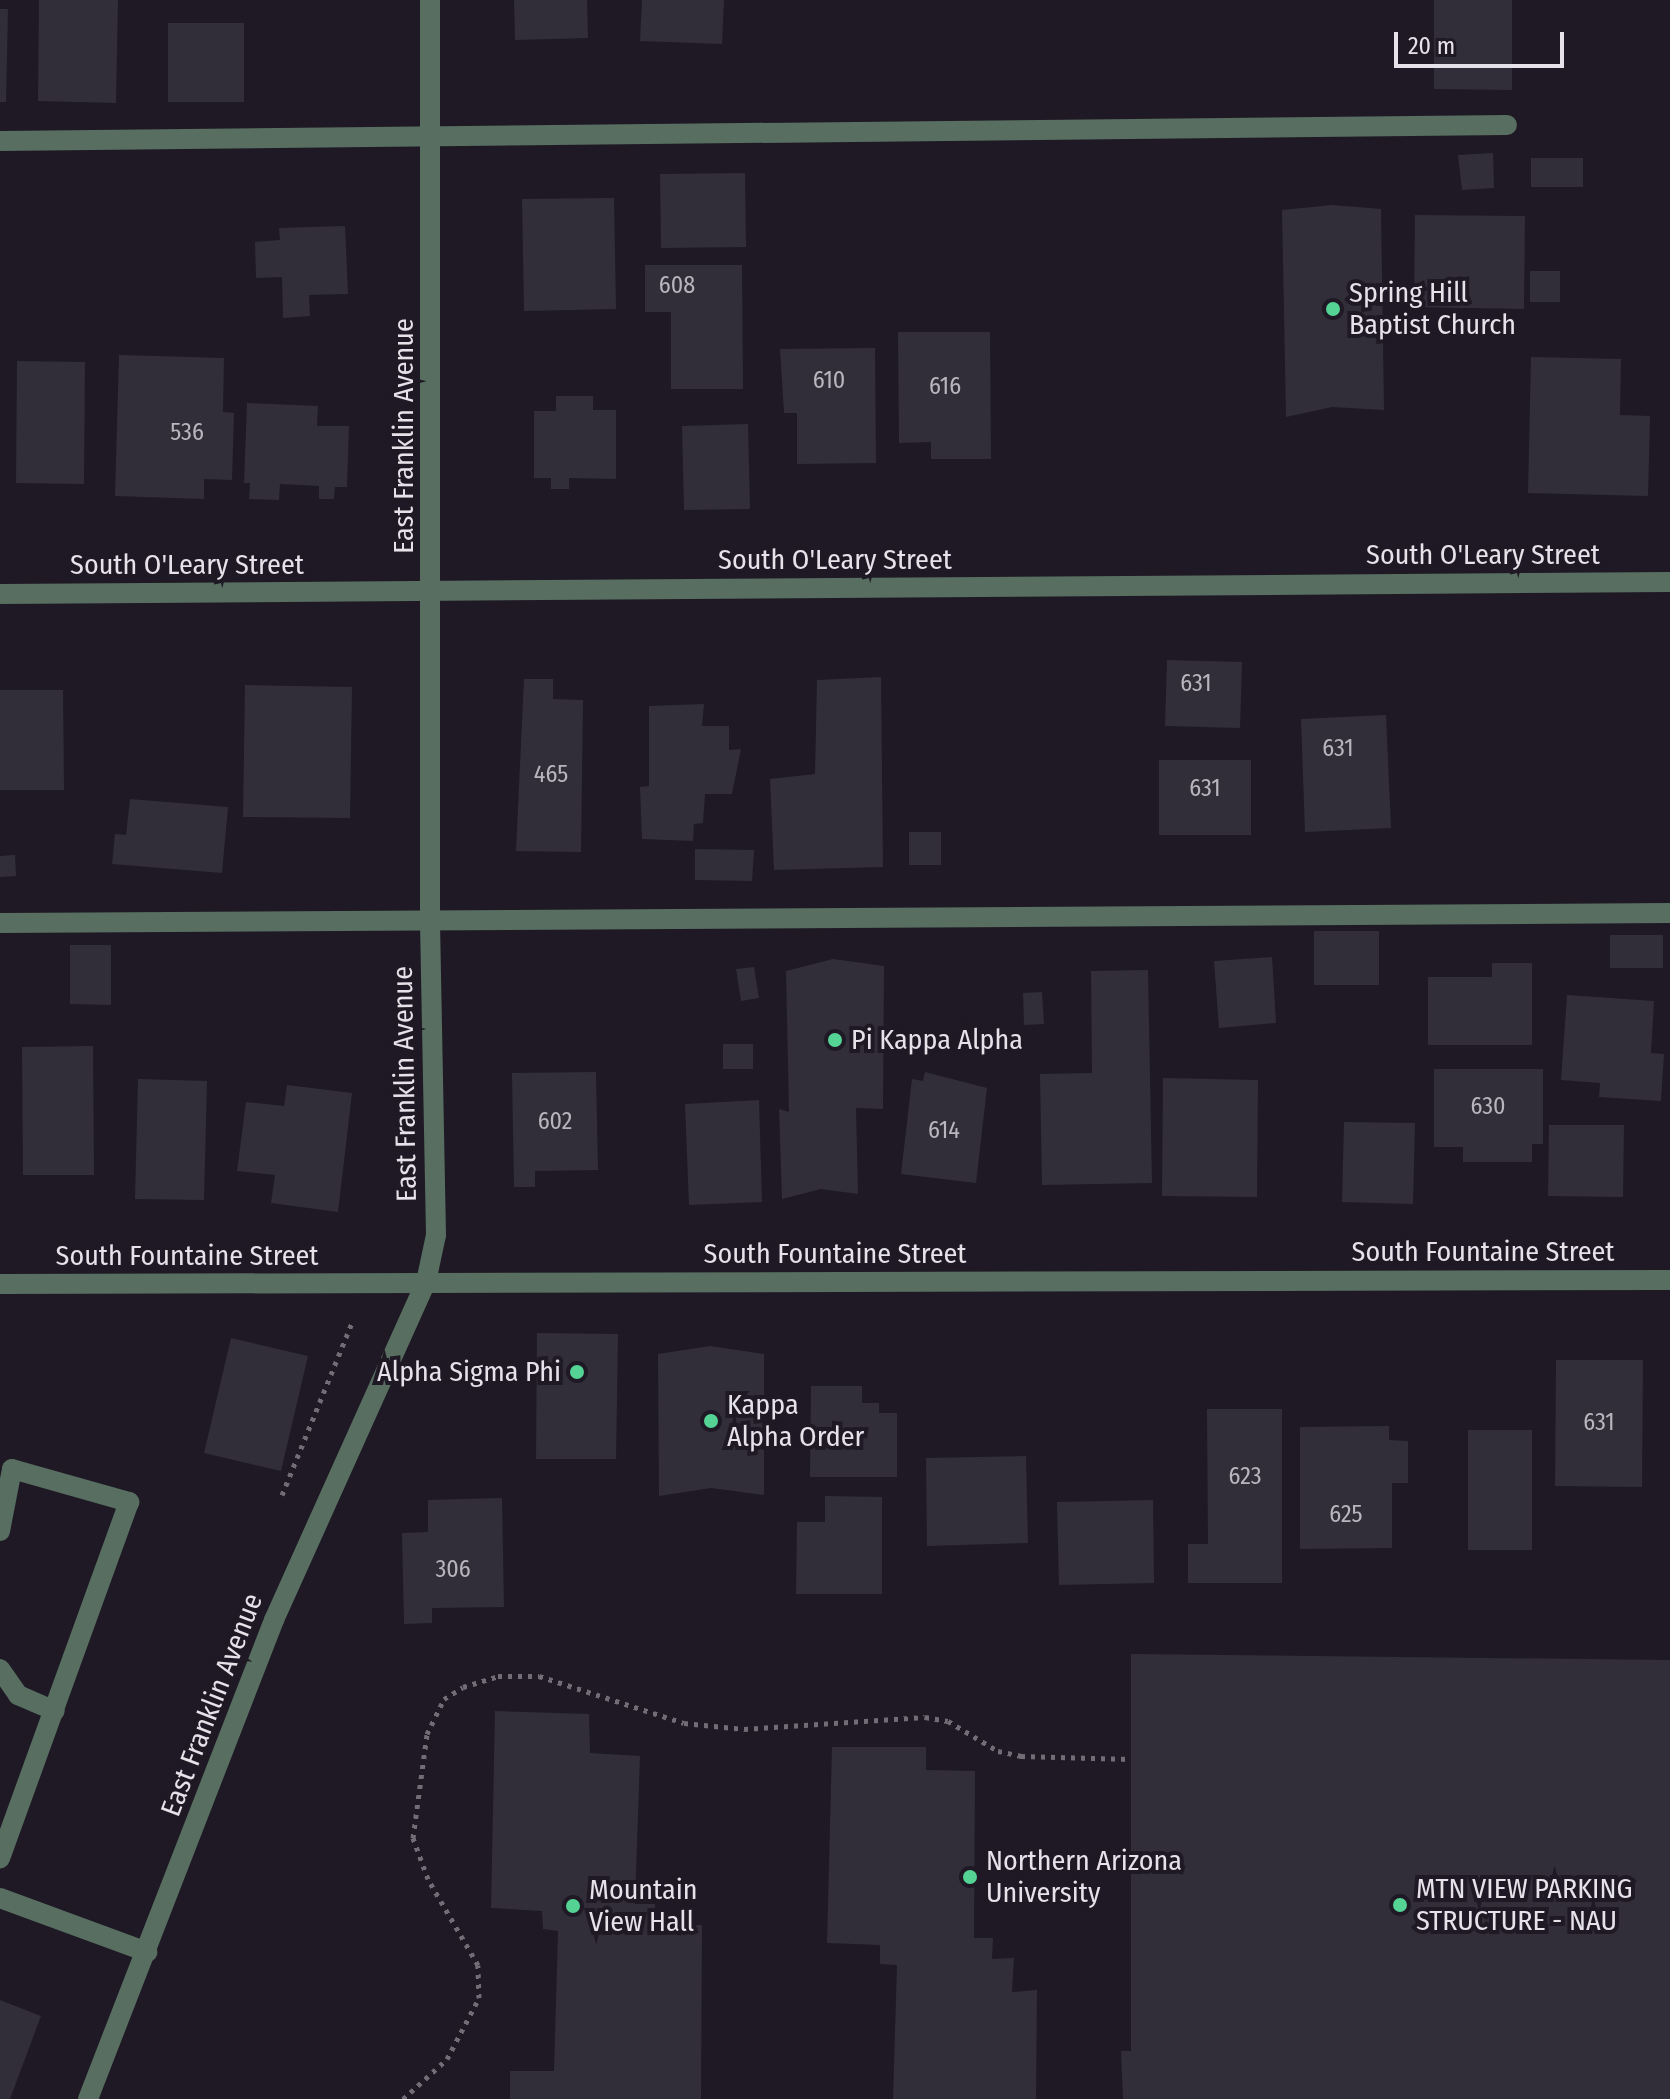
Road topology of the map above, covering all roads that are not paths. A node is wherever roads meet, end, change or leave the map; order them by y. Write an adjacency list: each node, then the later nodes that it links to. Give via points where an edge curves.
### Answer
1 (430, 0): 3 (street, East Franklin Avenue)
2 (1507, 125): 3 (street)
3 (431, 135): 4 (street); 6 (street, East Franklin Avenue)
4 (0, 141)
5 (1670, 582): 6 (street, South O'Leary Street)
6 (432, 592): 7 (street, South O'Leary Street); 9 (street, East Franklin Avenue)
7 (0, 594)
8 (1670, 913): 9 (street)
9 (430, 921): 10 (street); 12 (street, East Franklin Avenue, via 436,1235)
10 (0, 923)
11 (1670, 1280): 12 (street, South Fountaine Street)
12 (426, 1282): 13 (street, South Fountaine Street); 19 (street, East Franklin Avenue, via 274,1620)
13 (0, 1284)
14 (0, 1531): 16 (street, via 12,1469 129,1502)
15 (0, 1669): 16 (street, via 18,1695)
16 (55, 1711): 17 (street)
17 (0, 1858)
18 (0, 1898): 19 (street)
19 (147, 1952): 20 (street, East Franklin Avenue)
20 (88, 2099)

